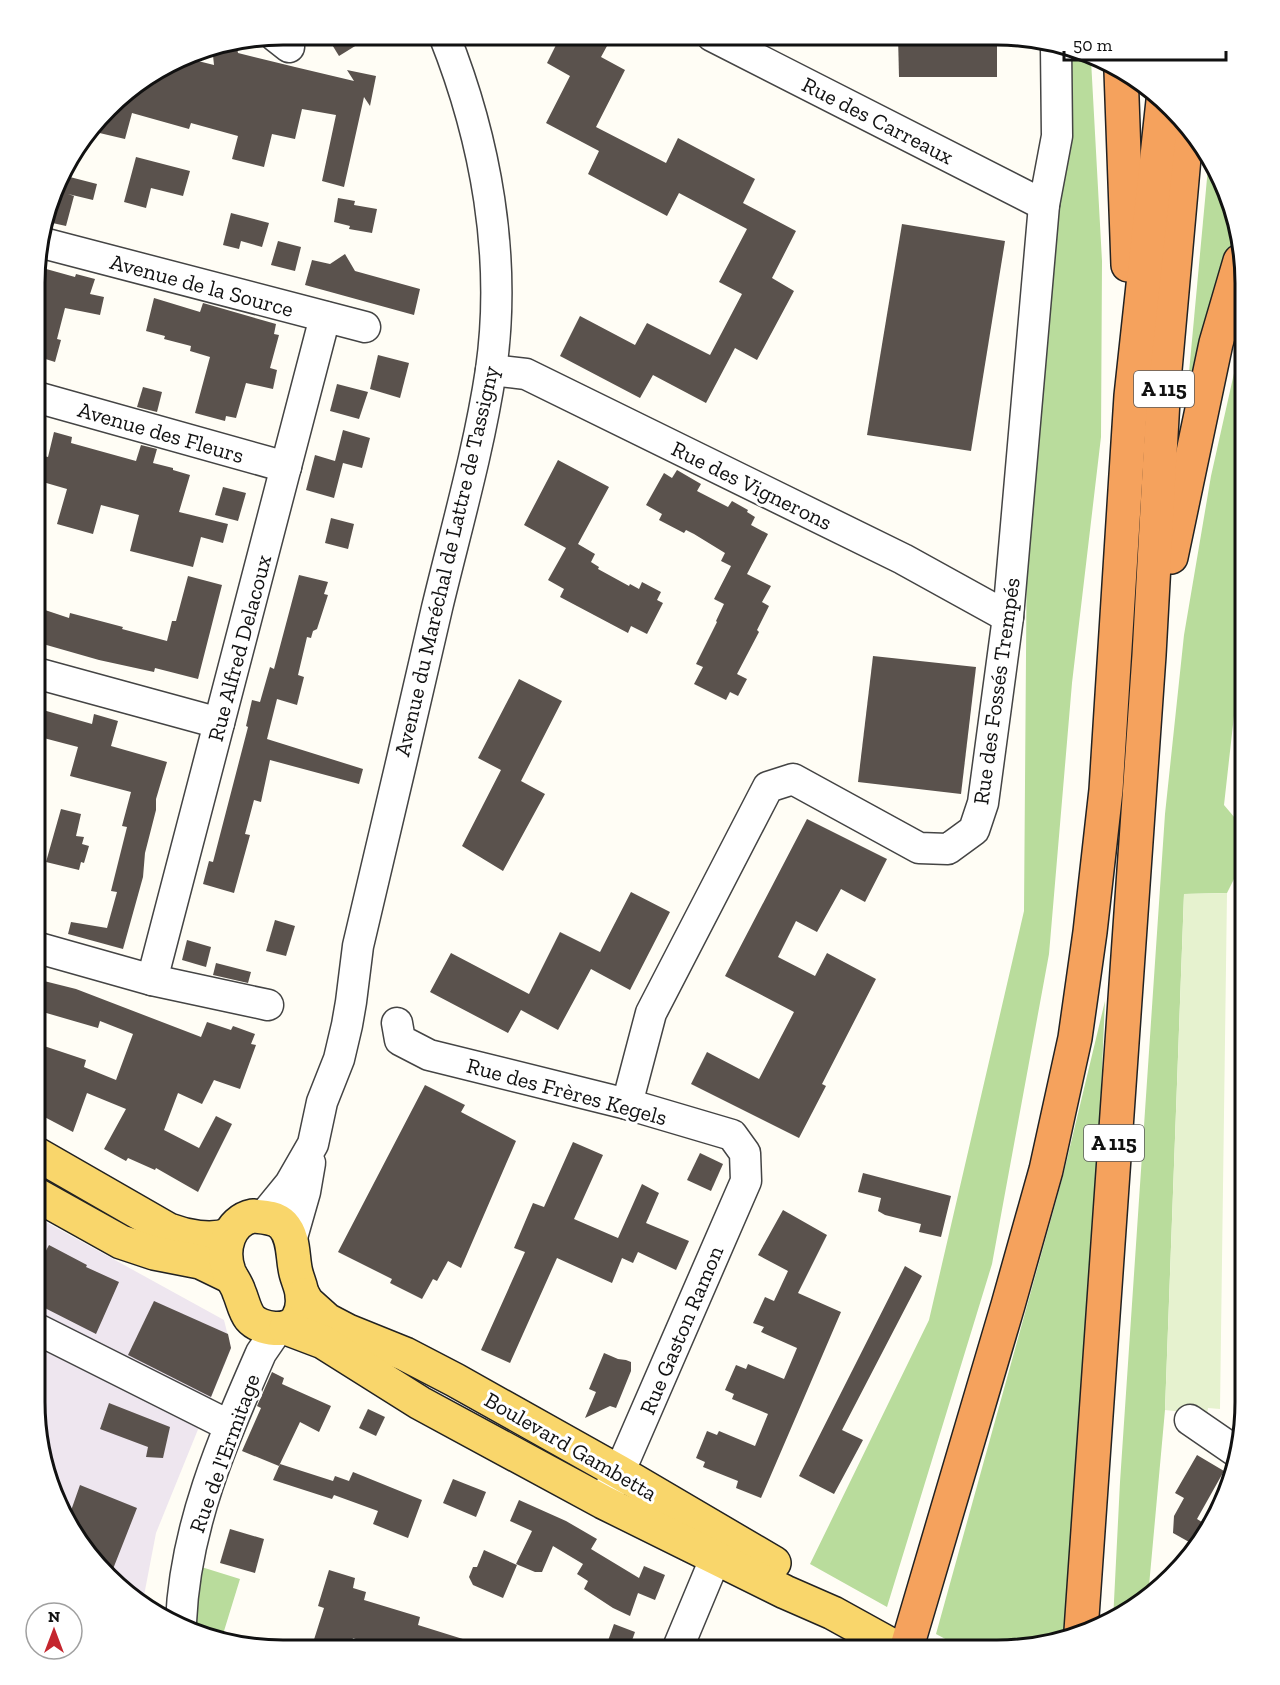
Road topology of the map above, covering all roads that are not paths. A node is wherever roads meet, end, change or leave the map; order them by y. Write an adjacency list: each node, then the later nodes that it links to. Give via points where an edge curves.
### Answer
1 (448, 45): 12 (street, Avenue du Maréchal de Lattre de Tassigny, via 467,98 490,202 495,300)
2 (730, 45): 7 (street, Rue des Carreaux)
3 (1056, 52): 7 (street, Rue des Fossés Trempés, via 1057,136)
4 (1122, 80): 13 (highway)
5 (1162, 112): 13 (highway, A 115)
6 (1186, 138): 17 (highway, A 115, via 1164,381)
7 (1044, 205): 16 (street, Rue des Fossés Trempés)
8 (49, 244): 10 (street, Avenue de la Source)
9 (1235, 279): 17 (highway, via 1216,343)
10 (325, 317): 11 (street, Avenue de la Source); 15 (street, Rue Alfred Delacoux)
11 (365, 327)
12 (491, 370): 16 (street, Rue des Vignerons, via 526,374 903,559); 25 (street, Avenue du Maréchal de Lattre de Tassigny, via 358,946 330,1021 322,1102)
13 (1131, 396): 48 (highway, A 115, via 1106,790 1074,1038 1046,1170)
14 (45, 400): 15 (street, Avenue des Fleurs)
15 (286, 467): 19 (street, Rue Alfred Delacoux)
16 (1008, 617): 24 (street, Rue des Fossés Trempés, via 983,803 974,830 948,849 919,848 792,779 768,787 651,1013)
17 (1149, 655): 45 (highway, A 115)
18 (45, 675): 19 (street)
19 (219, 723): 21 (street, Rue Alfred Delacoux)
20 (45, 950): 21 (street)
21 (152, 980): 22 (street)
22 (268, 1005)
23 (397, 1023): 24 (street, Rue des Frères Kegels, via 400,1040 429,1055)
24 (627, 1104): 26 (street, Rue des Frères Kegels, via 732,1136)
25 (313, 1144): 29 (street, Avenue du Maréchal de Lattre de Tassigny, via 290,1185); 31 (street)
26 (745, 1154): 40 (street, Rue Gaston Ramon, via 746,1181)
27 (45, 1158): 30 (main road, via 170,1230 201,1237)
28 (45, 1207): 32 (main road, via 121,1242 200,1262)
29 (263, 1216): 30 (main road, via 246,1217); 31 (main road, via 285,1227)
30 (230, 1234): 32 (main road, via 226,1257)
31 (291, 1241): 33 (main road)
32 (231, 1277): 34 (main road)
33 (303, 1295): 35 (main road, via 299,1317); 40 (main road, Boulevard Gambetta, via 327,1320 455,1380)
34 (249, 1317): 35 (main road, via 266,1327); 37 (street, Rue de l'Ermitage, via 246,1352)
35 (284, 1328): 41 (main road, Boulevard Gambetta, via 323,1342 420,1403); 44 (street, Rue de l'Ermitage, via 274,1334 261,1353 209,1480 188,1555)
36 (45, 1333): 37 (street)
37 (218, 1420): 43 (street, Rue de l'Ermitage, via 179,1526)
38 (1190, 1420): 39 (street)
39 (1230, 1448)
40 (619, 1472): 41 (street, Rue Gaston Ramon); 42 (main road, Boulevard Gambetta)
41 (603, 1502): 42 (main road, Boulevard Gambetta)
42 (720, 1546): 46 (street); 47 (main road, Boulevard Gambetta, via 785,1592)
43 (167, 1609)
44 (181, 1617)
45 (1081, 1624)
46 (681, 1640)
47 (882, 1640)
48 (909, 1640)

